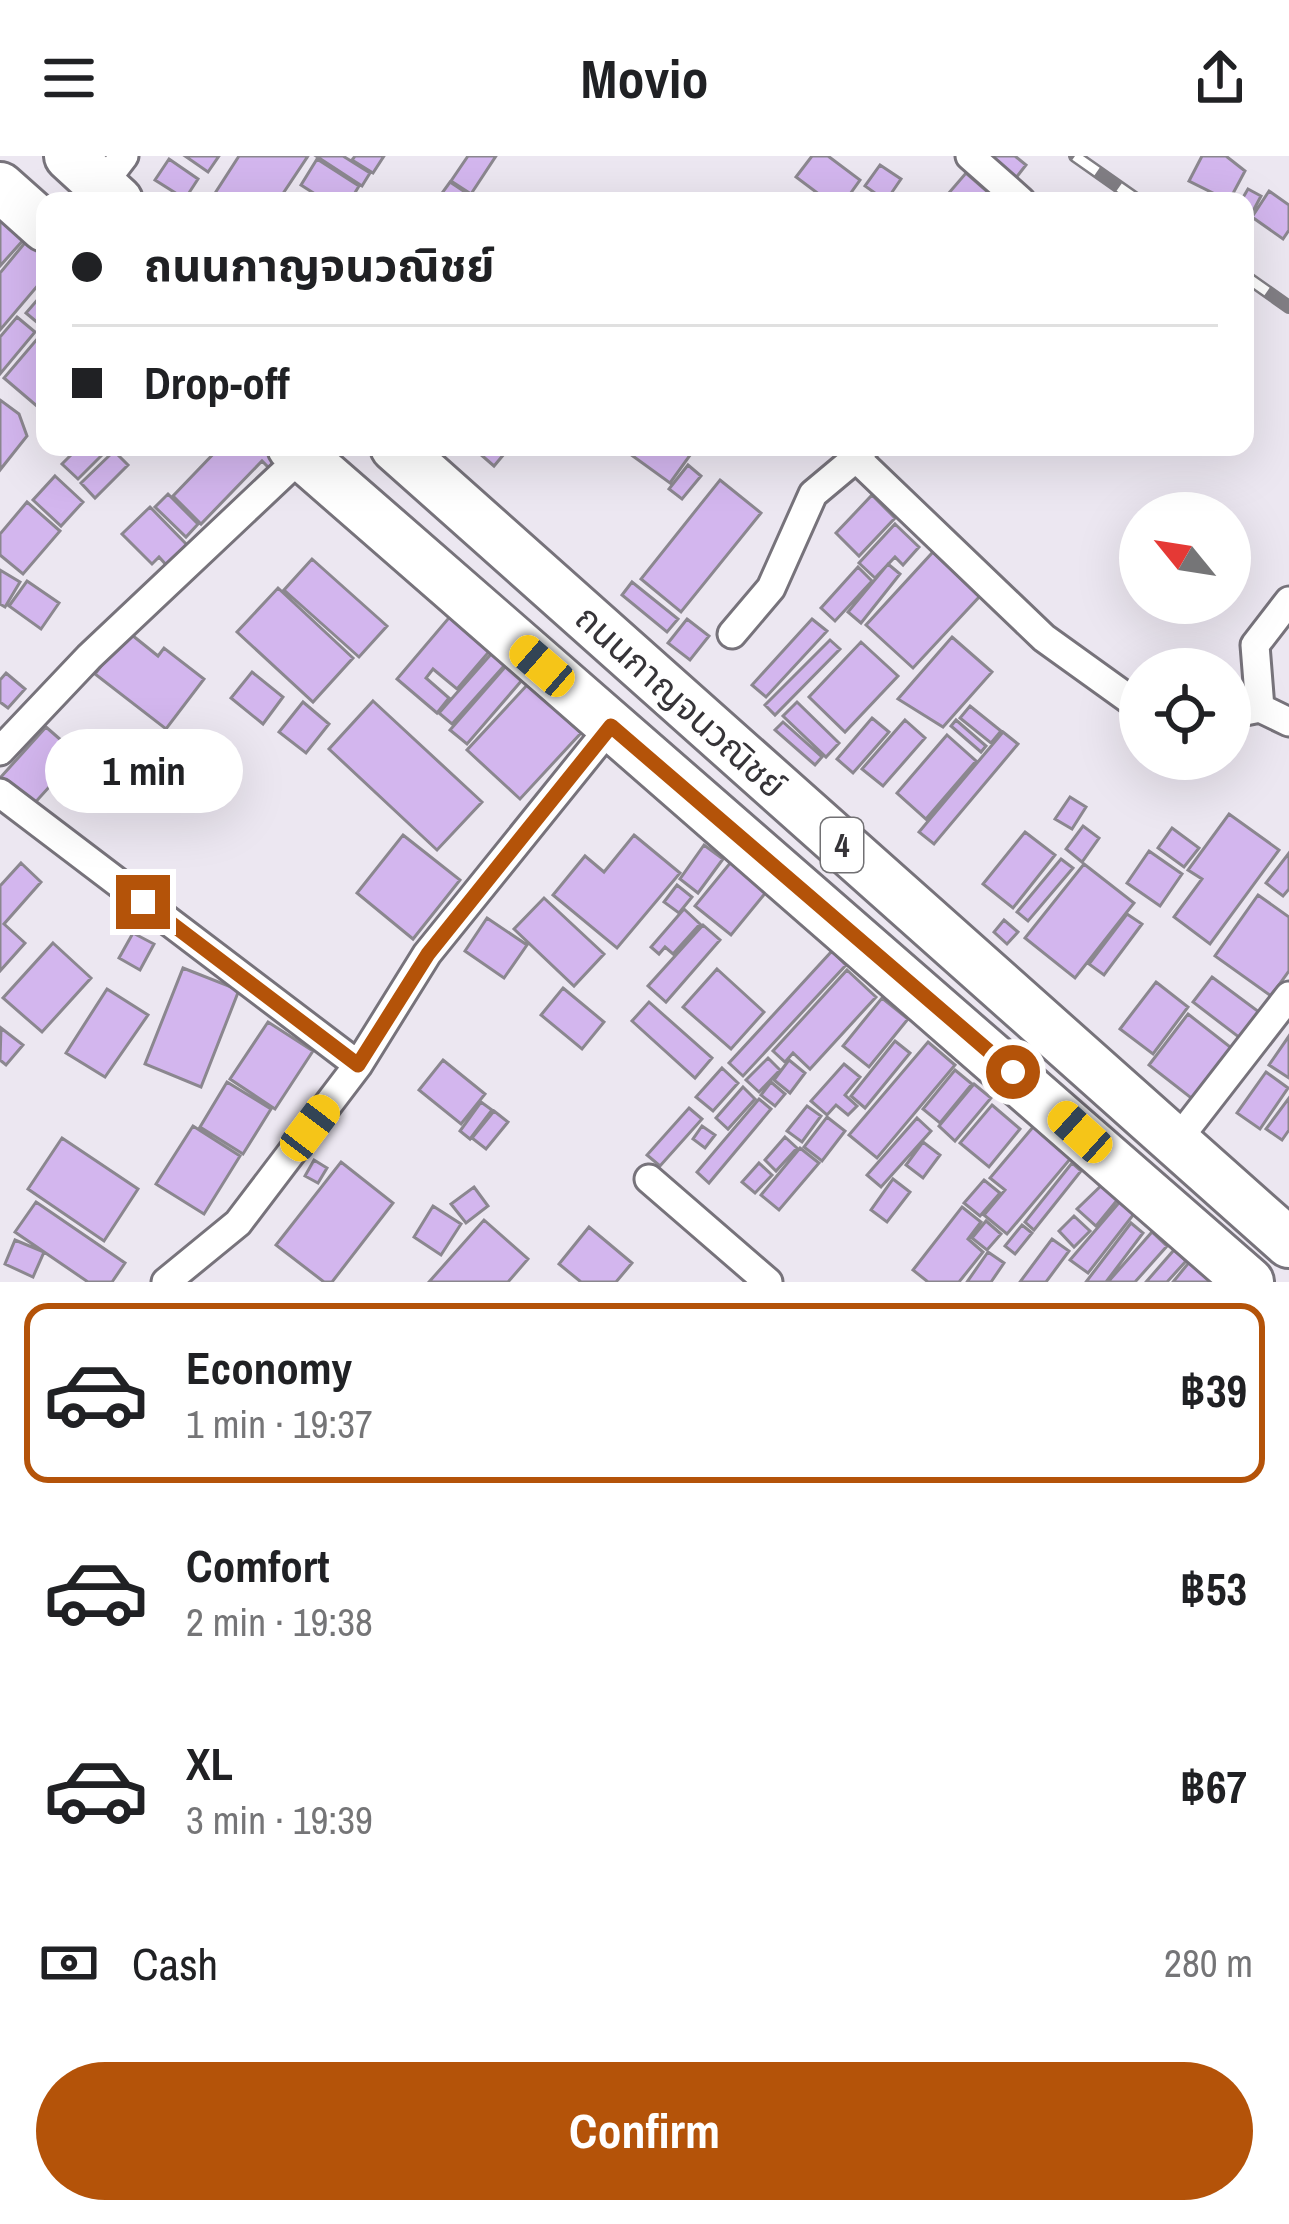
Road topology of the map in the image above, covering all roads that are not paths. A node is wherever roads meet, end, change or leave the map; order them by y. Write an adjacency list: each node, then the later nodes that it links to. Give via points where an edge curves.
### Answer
1 (970, 156): 3 (street)
2 (0, 187): 4 (highway)
3 (1011, 192)
4 (36, 219)
5 (292, 456): 17 (street)
6 (303, 456): 16 (highway, ถนนกาญจนวณิชย์ / 4)
7 (405, 456): 21 (highway, ถนนกาญจนวณิชย์ / 4)
8 (856, 456): 11 (street, via 813,494 772,588)
9 (865, 456): 12 (street, via 1044,638)
10 (1289, 601): 13 (street, via 1255,646)
11 (732, 634)
12 (1119, 692)
13 (1260, 707): 14 (street); 15 (street)
14 (1251, 709)
15 (1289, 722)
16 (611, 726): 20 (street, via 428,954); 26 (highway, ถนนกาญจนวณิชย์ / 4)
17 (0, 751)
18 (0, 794): 20 (street)
19 (1289, 996): 21 (street)
20 (358, 1065): 24 (street, via 238,1222)
21 (1175, 1143): 23 (highway, ถนนกาญจนวณิชย์ / 4)
22 (649, 1179): 25 (street)
23 (1289, 1243)
24 (166, 1282)
25 (767, 1282)
26 (1249, 1282)

